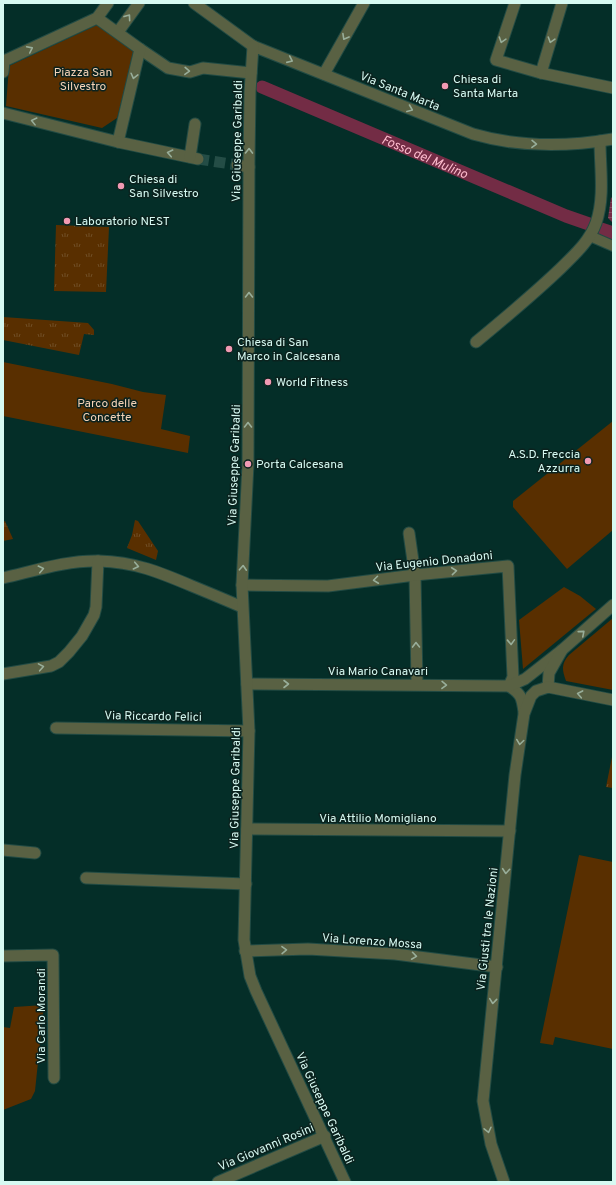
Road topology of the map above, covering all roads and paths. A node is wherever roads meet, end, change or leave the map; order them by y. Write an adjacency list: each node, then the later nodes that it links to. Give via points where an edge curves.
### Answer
1 (108, 3): 7 (street)
2 (139, 3): 8 (street, one-way to 2)
3 (194, 3): 9 (street, Via Santa Marta)
4 (364, 3): 14 (street, one-way to 14)
5 (515, 3): 13 (street, one-way to 13, via 496,60)
6 (562, 3): 13 (street, one-way to 13)
7 (97, 18): 8 (street); 11 (street, one-way to 7)
8 (118, 32): 10 (street)
9 (253, 46): 12 (street, Via Giuseppe Garibaldi); 14 (street, Via Santa Marta, one-way to 14)
10 (140, 50): 12 (street, one-way to 12, via 168,68 190,72 203,68); 20 (street, one-way to 20)
11 (3, 65)
12 (251, 73): 22 (street, Via Giuseppe Garibaldi, one-way to 12)
13 (541, 73): 15 (street)
14 (324, 74): 19 (street, Via Santa Marta, one-way to 19, via 482,136 523,144)
15 (613, 88)
16 (3, 113): 20 (street, one-way to 16)
17 (195, 124): 20 (street, one-way to 20, via 194,158)
18 (613, 139): 19 (street, Via Santa Marta)
19 (600, 141): 23 (street, via 601,186 598,214)
20 (118, 142)
21 (237, 165): 22 (street)
22 (249, 166): 30 (street, Via Giuseppe Garibaldi, one-way to 22, via 248,464)
23 (591, 234): 24 (street); 25 (street, via 584,245 542,287)
24 (613, 246)
25 (476, 342)
26 (409, 533): 28 (street)
27 (98, 561): 29 (street, one-way to 27, via 53,566); 32 (street, one-way to 32, via 153,570); 34 (street, one-way to 27, via 51,666 70,652 94,615)
28 (415, 575): 30 (street, Via Eugenio Donadoni, one-way to 30, via 328,586); 36 (street, one-way to 28); 37 (street, Via Eugenio Donadoni, one-way to 37, via 508,566 513,677)
29 (3, 578)
30 (242, 585): 32 (street, Via Giuseppe Garibaldi)
31 (613, 605): 33 (street, Via Mario Canavari, one-way to 31)
32 (242, 607): 35 (street, Via Giuseppe Garibaldi)
33 (562, 650): 37 (street, Via Mario Canavari, via 525,679); 38 (street, via 549,673)
34 (3, 674)
35 (247, 684): 36 (street, Via Mario Canavari, one-way to 36); 42 (street, Via Giuseppe Garibaldi)
36 (417, 684): 37 (street, Via Mario Canavari, one-way to 37)
37 (509, 686): 40 (street, via 518,691)
38 (548, 687): 39 (street, one-way to 38); 40 (street, Via Giusti tra le Nazioni, via 536,691 531,696)
39 (613, 700)
40 (524, 714): 44 (street, Via Giusti tra le Nazioni, one-way to 44)
41 (56, 728): 42 (street, Via Riccardo Felici)
42 (249, 731): 43 (street, Via Giuseppe Garibaldi)
43 (247, 829): 44 (street, Via Attilio Momigliano); 48 (street, Via Giuseppe Garibaldi)
44 (510, 831): 51 (street, Via Giusti tra le Nazioni, one-way to 51)
45 (3, 850): 46 (street)
46 (35, 853)
47 (86, 878): 48 (street)
48 (246, 884): 49 (street, Via Giuseppe Garibaldi)
49 (245, 951): 51 (street, Via Lorenzo Mossa, one-way to 51, via 308,949 395,954); 53 (street, Via Giuseppe Garibaldi, via 256,992)
50 (3, 956): 52 (street, Via Carlo Morandi, via 53,955)
51 (497, 967): 56 (street, Via Giusti tra le Nazioni, one-way to 56, via 483,1102 491,1144)
52 (54, 1078)
53 (325, 1136): 54 (street, Via Giovanni Rosini); 55 (street, Via Giuseppe Garibaldi)
54 (218, 1182)
55 (345, 1182)
56 (504, 1182)

